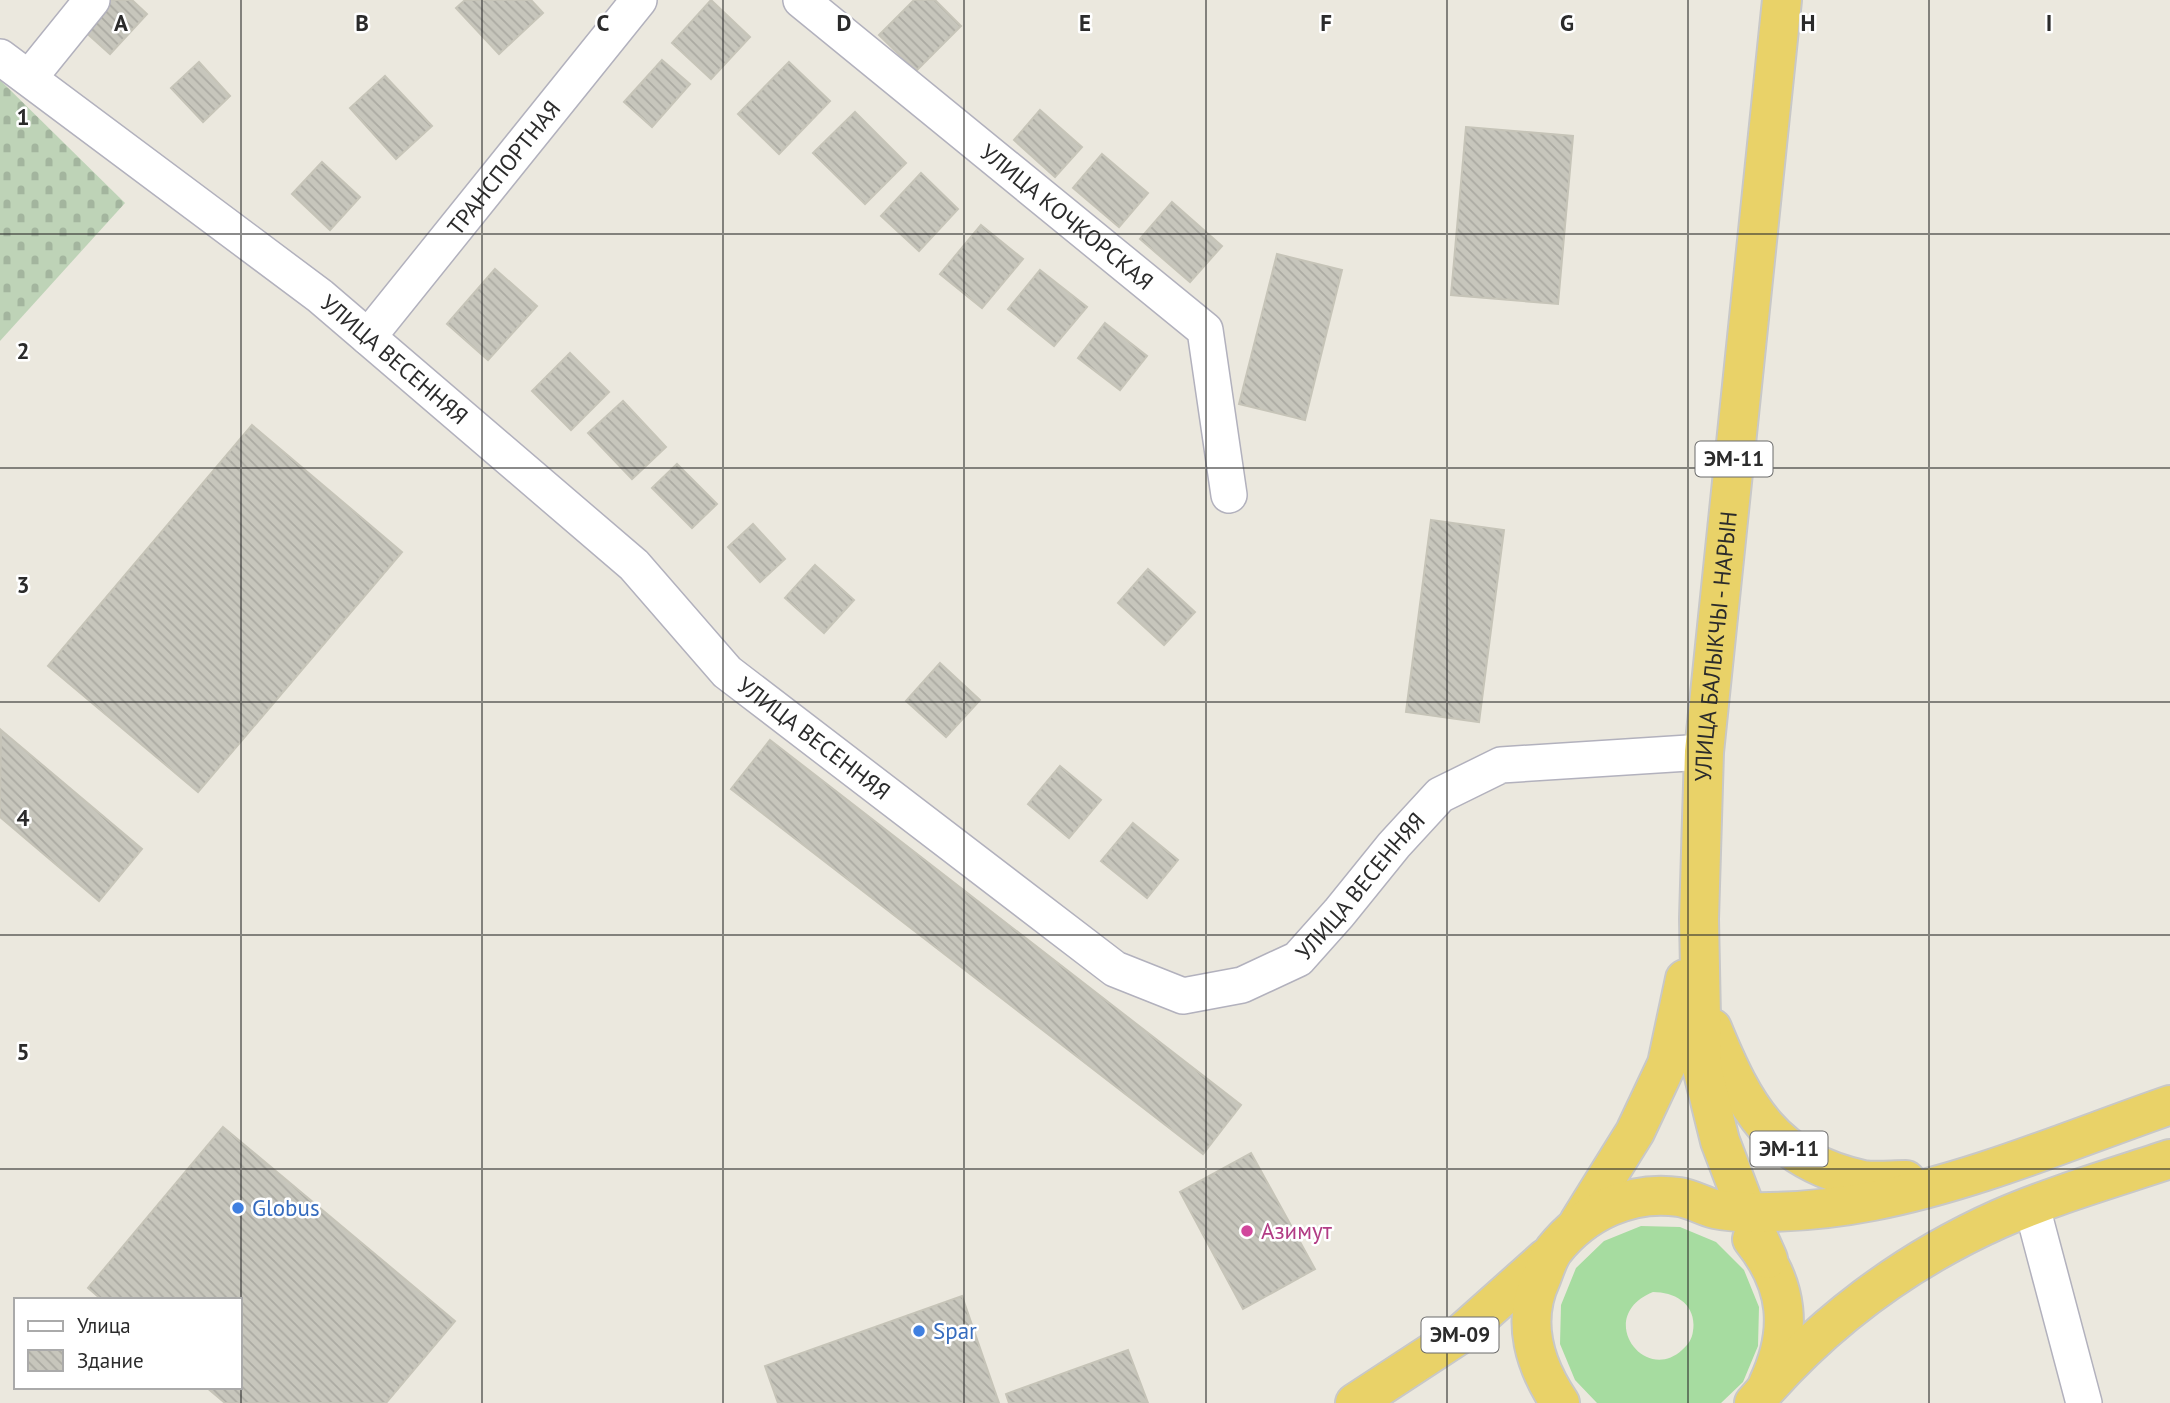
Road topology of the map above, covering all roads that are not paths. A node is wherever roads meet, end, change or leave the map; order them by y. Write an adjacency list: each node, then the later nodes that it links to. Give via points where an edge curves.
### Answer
1 (92, 0): 6 (street)
2 (639, 0): 7 (street, ТРАНСПОРТНАЯ)
3 (801, 0): 8 (street, УЛИЦА КОЧКОРСКАЯ, via 1205,330)
4 (1782, 0): 9 (highway, УЛИЦА БАЛЫКЧЫ - НАРЫН / ЭМ-11)
5 (0, 57): 6 (street, УЛИЦА ВЕСЕННЯЯ)
6 (29, 78): 7 (street, УЛИЦА ВЕСЕННЯЯ)
7 (368, 337): 9 (street, УЛИЦА ВЕСЕННЯЯ, via 634,565 727,672 1115,969 1183,996 1242,985 1298,959 1440,795 1501,765)
8 (1229, 495)
9 (1704, 752): 10 (highway, УЛИЦА БАЛЫКЧЫ - НАРЫН / ЭМ-11)
10 (1699, 919): 11 (highway, УЛИЦА БАЛЫКЧЫ - НАРЫН / ЭМ-11); 17 (highway, УЛИЦА БАЛЫКЧЫ - НАРЫН / ЭМ-11, via 1667,1064 1635,1132 1597,1197)
11 (1701, 1001): 14 (highway, ЭМ-11, via 1732,1076 1757,1118 1788,1148 1826,1170 1866,1180); 16 (highway, УЛИЦА БАЛЫКЧЫ - НАРЫН / ЭМ-11, via 1702,1068)
12 (2170, 1105): 14 (highway, ЭМ-11)
13 (2170, 1159): 15 (highway, ЭМ-11)
14 (1957, 1180): 16 (highway, ЭМ-11, via 1869,1202 1808,1210)
15 (2032, 1207): 18 (highway, ЭМ-11, via 1945,1245 1890,1279 1843,1315); 21 (street)
16 (1731, 1210): 17 (highway, ЭМ-11, via 1681,1198 1644,1196 1608,1206); 18 (highway, УЛИЦА БАЛЫКЧЫ - НАРЫН / ЭМ-11, via 1768,1259 1781,1293 1785,1327 1779,1360)
17 (1565, 1239): 19 (highway, ЭМ-09, via 1462,1333); 20 (highway, ЭМ-11, via 1535,1293 1531,1336 1544,1378)
18 (1759, 1397)
19 (1355, 1403)
20 (1560, 1403)
21 (2084, 1403)

